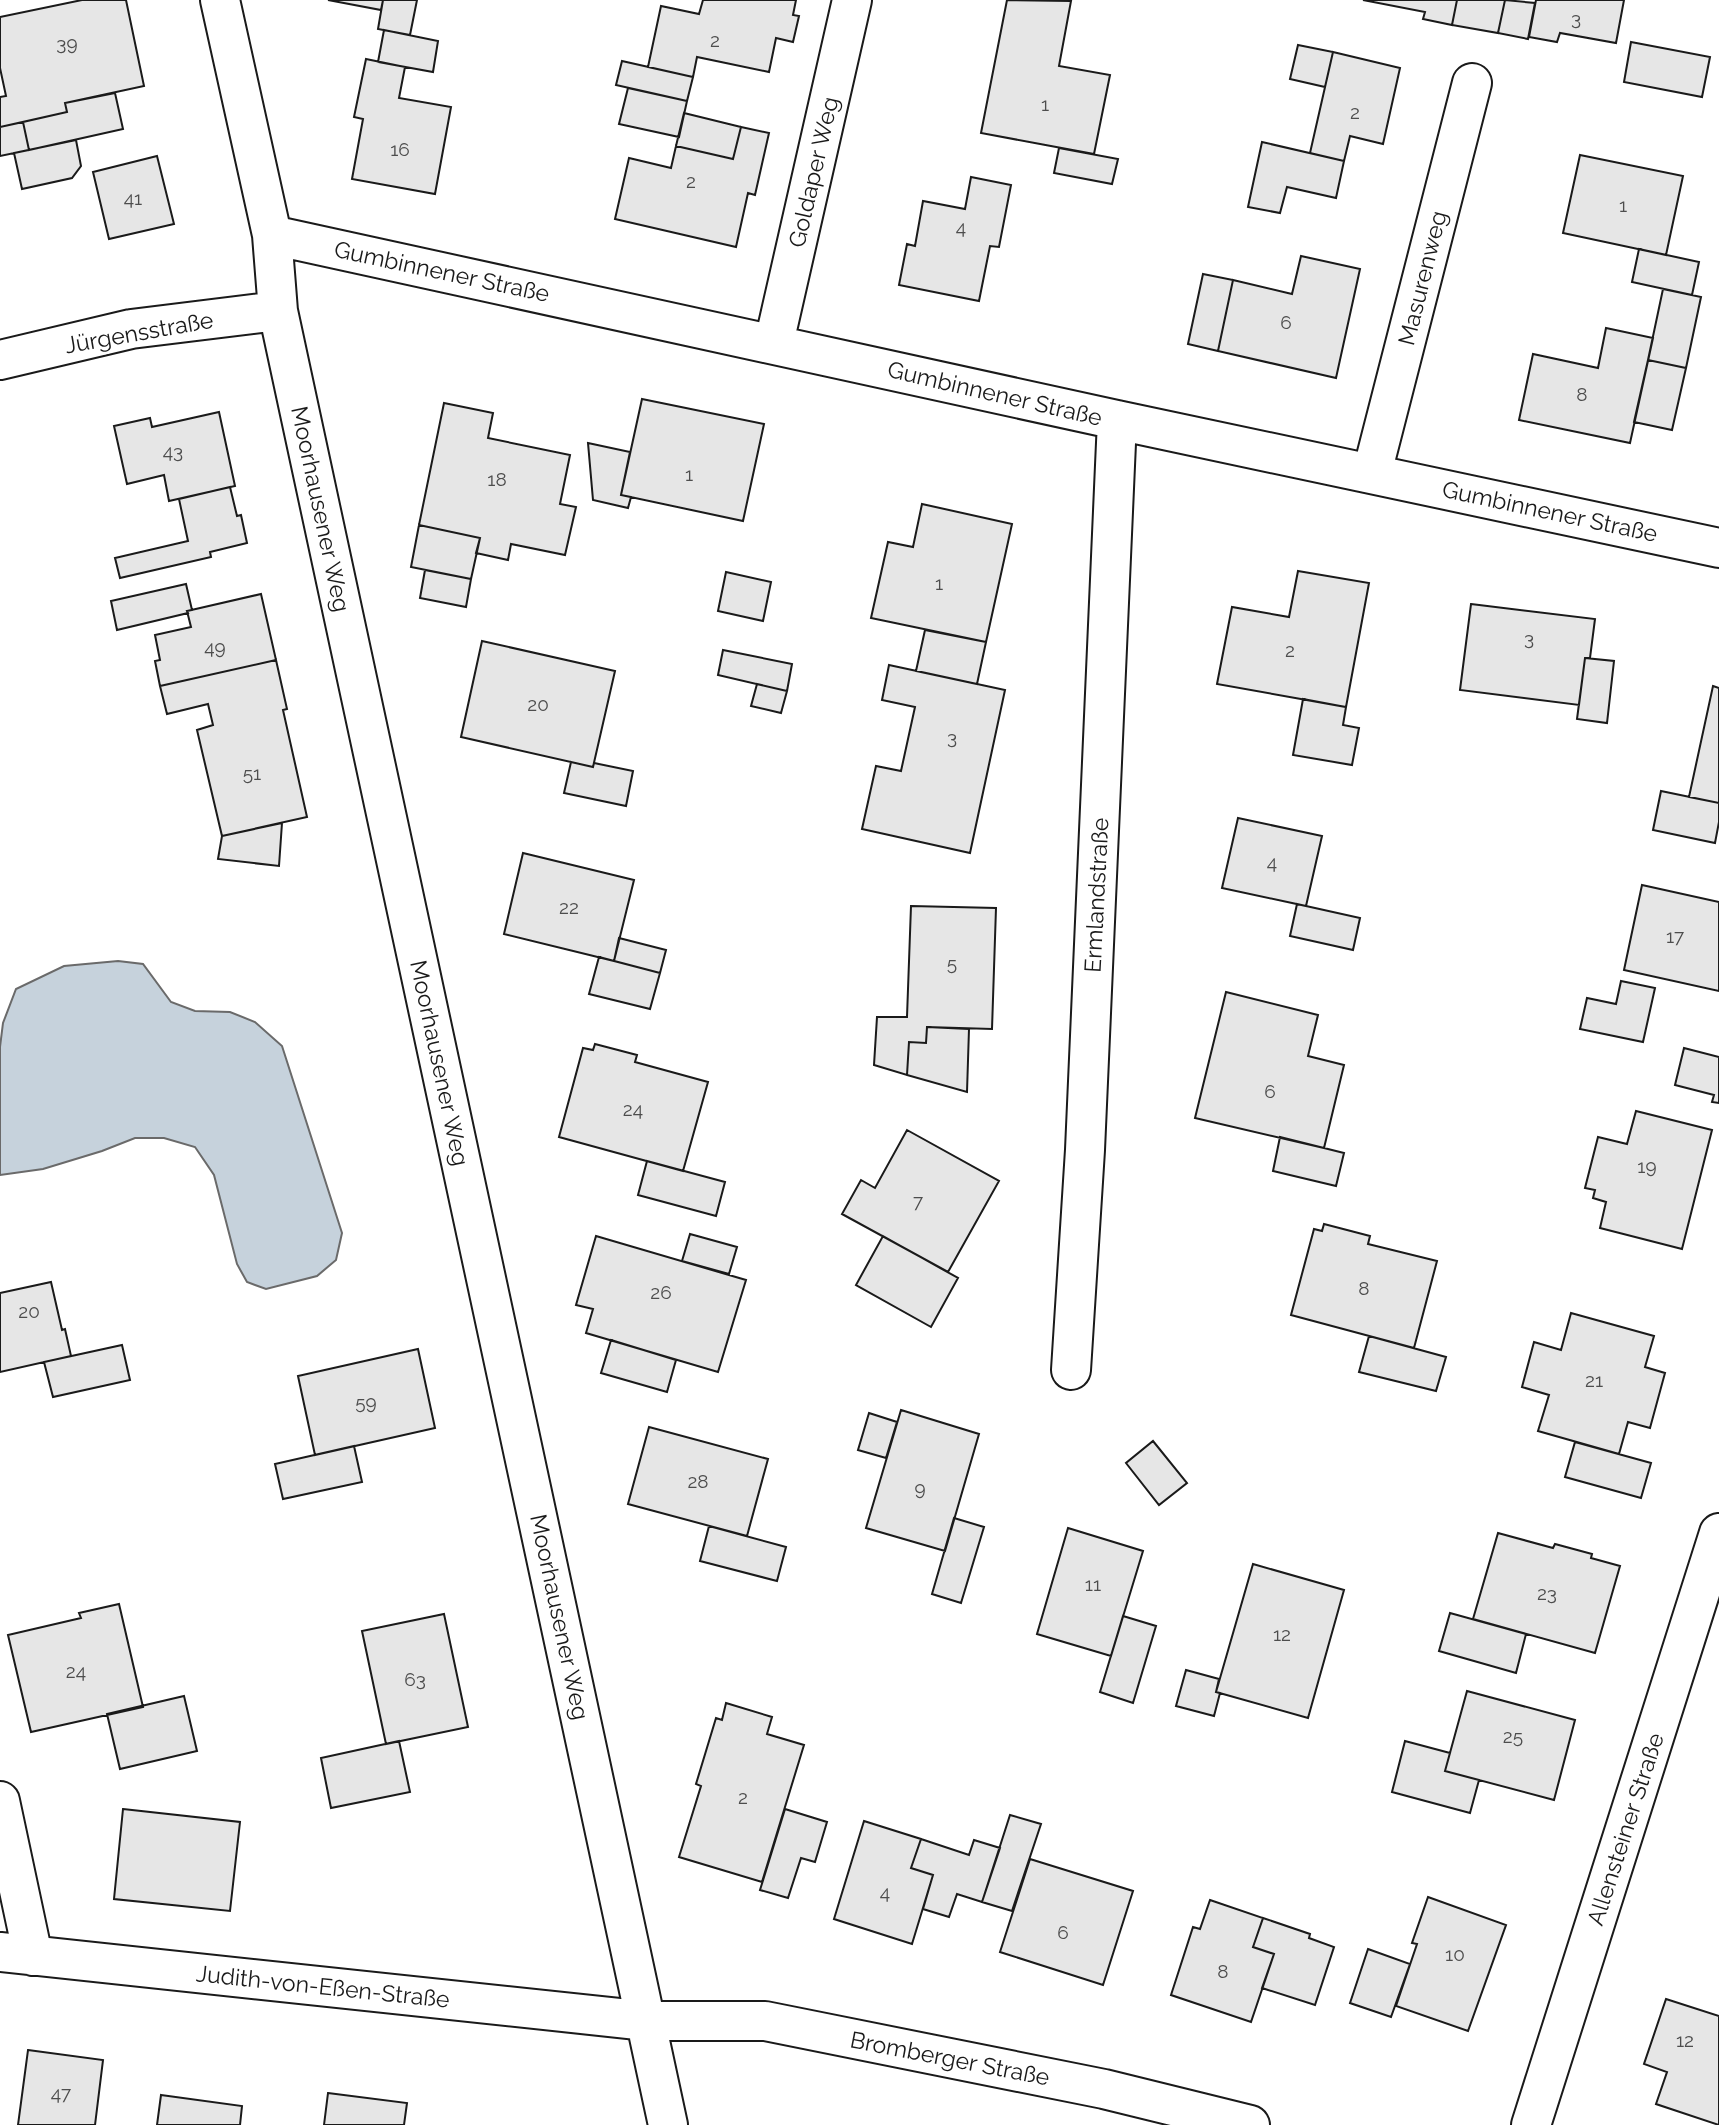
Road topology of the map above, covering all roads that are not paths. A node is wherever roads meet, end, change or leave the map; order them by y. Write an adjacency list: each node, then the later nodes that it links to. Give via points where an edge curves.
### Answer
1 (220, 0): 4 (street, Moorhausener Weg)
2 (852, 0): 6 (street, Goldaper Weg)
3 (1472, 83): 9 (street, Masurenweg)
4 (272, 235): 5 (street, Moorhausener Weg); 6 (street, Gumbinnener Straße)
5 (278, 311): 7 (street, Jürgensstraße, via 131,329); 15 (street, Moorhausener Weg)
6 (774, 343): 8 (street, Gumbinnener Straße)
7 (0, 359)
8 (1117, 420): 9 (street, Gumbinnener Straße); 11 (street, Ermlandstraße, via 1086,1136)
9 (1373, 473): 10 (street, Gumbinnener Straße)
10 (1719, 548)
11 (1071, 1370)
12 (1719, 1533): 18 (street, Allensteiner Straße)
13 (0, 1801): 14 (street)
14 (17, 1954): 15 (street, Judith-von-Eßen-Straße)
15 (647, 2021): 16 (street, Moorhausener Weg); 17 (street, Bromberger Straße, via 765,2021 1104,2090)
16 (668, 2125)
17 (1250, 2125)
18 (1531, 2125)

